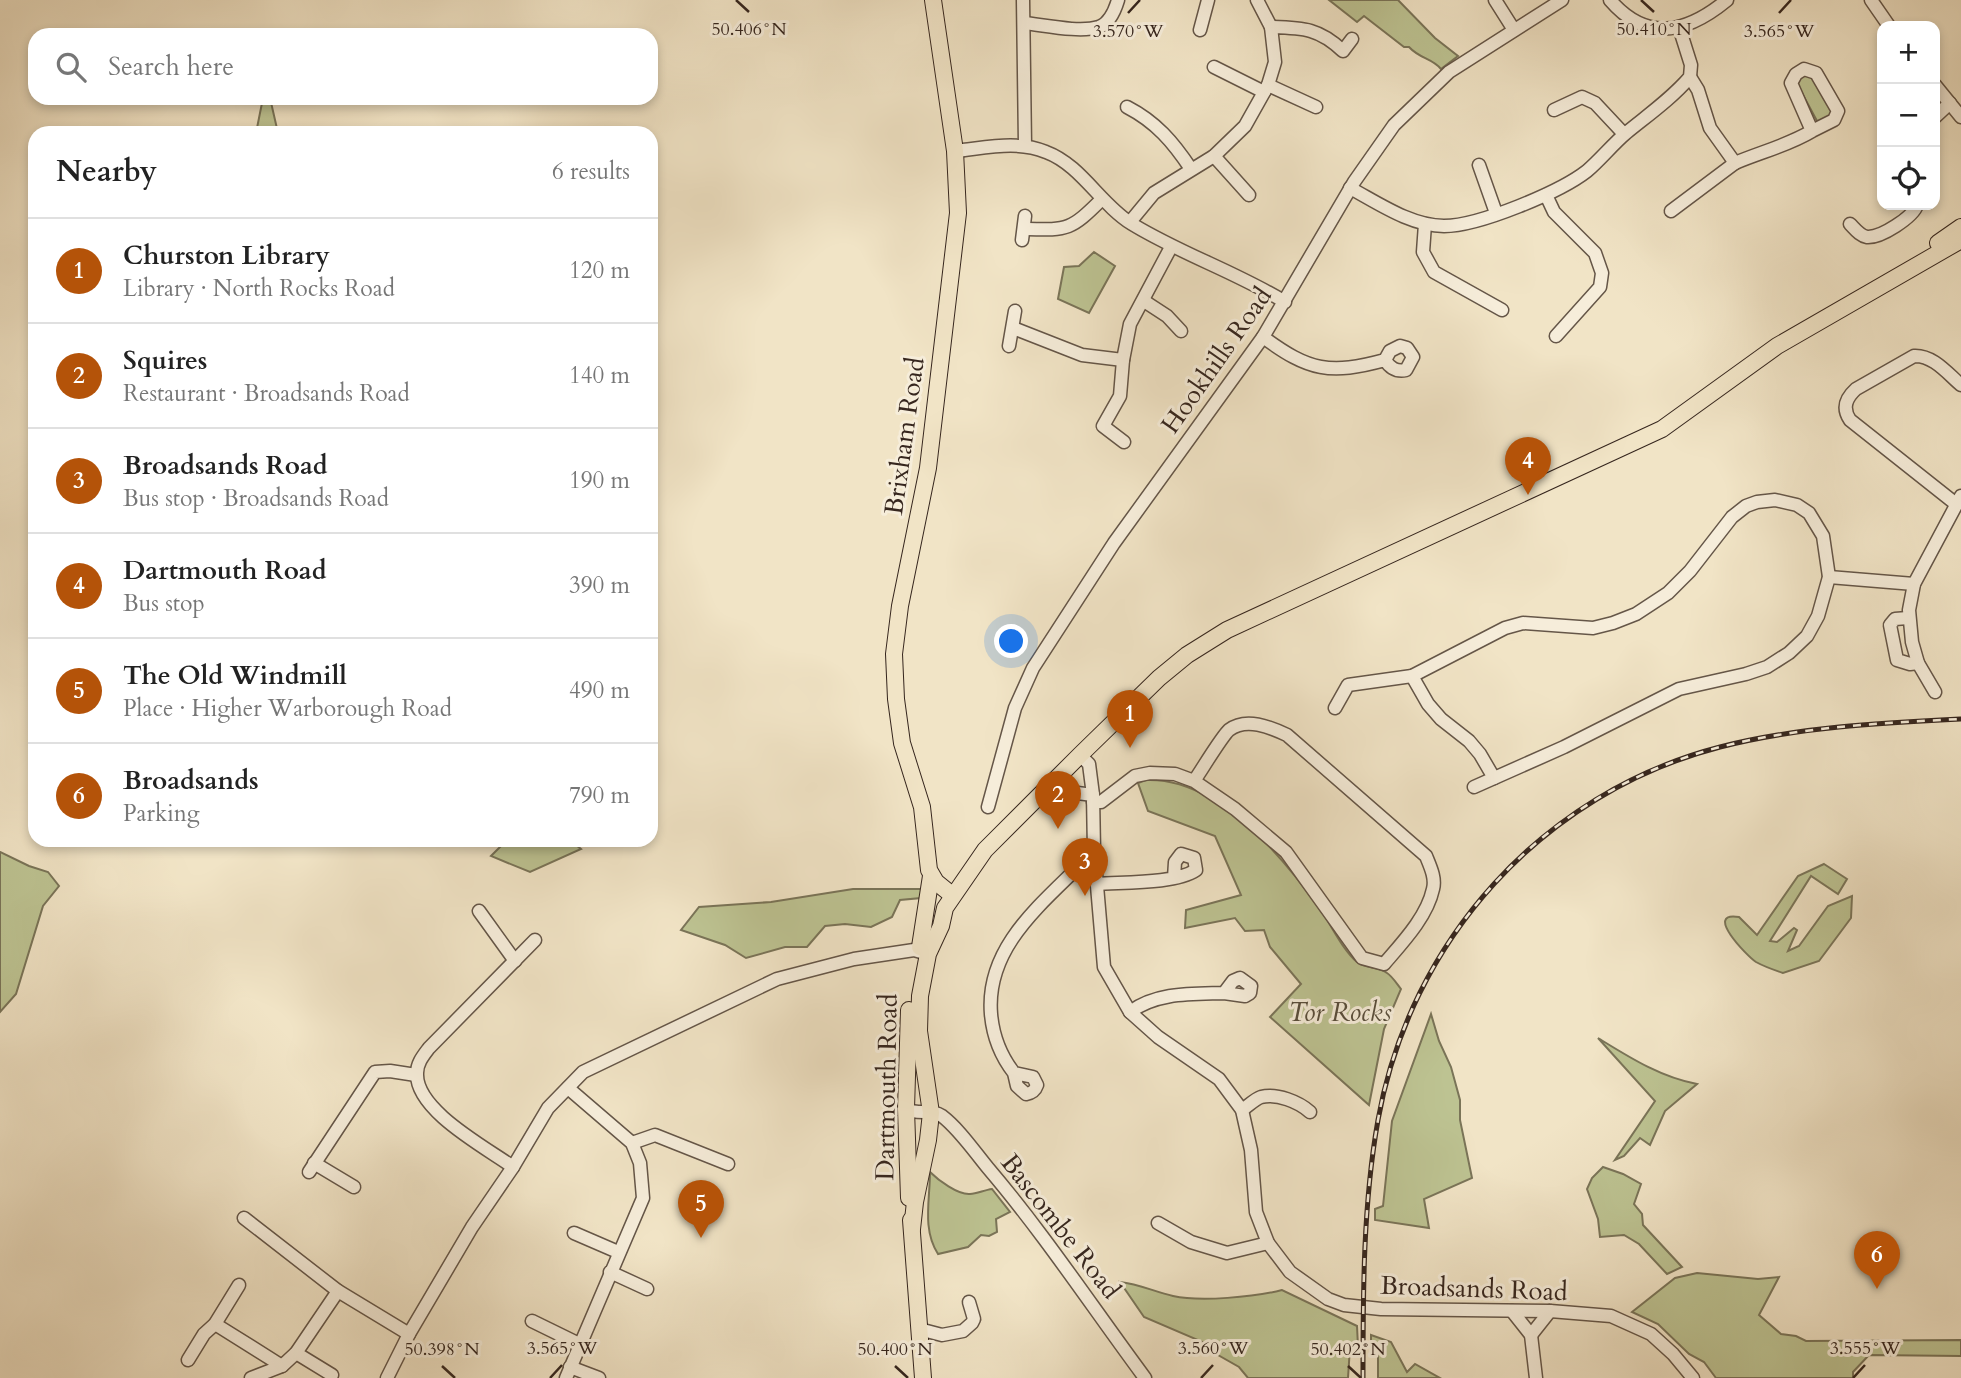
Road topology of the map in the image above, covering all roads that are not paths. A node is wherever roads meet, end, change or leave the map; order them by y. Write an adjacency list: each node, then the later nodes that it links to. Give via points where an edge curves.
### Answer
1 (933, 0): 31 (main road, Brixham Road)
2 (1023, 0): 12 (street)
3 (1118, 0): 12 (street, via 1112,15 1099,27)
4 (1208, 0): 15 (street)
5 (1256, 0): 13 (street)
6 (1495, 0): 16 (street)
7 (1562, 0): 16 (street, Hookhills Road)
8 (1610, 0): 14 (street, via 1637,23)
9 (1727, 0): 14 (street)
10 (1871, 0): 11 (street)
11 (1886, 21)
12 (1024, 23): 30 (street)
13 (1272, 27): 17 (street, via 1303,27 1329,38 1343,51); 20 (street, via 1275,62)
14 (1679, 27): 19 (street, via 1691,65)
15 (1200, 30)
16 (1514, 30): 36 (street, Hookhills Road, via 1449,72 1415,103)
17 (1352, 38)
18 (1214, 67): 20 (street)
19 (1690, 77): 29 (street); 33 (street, via 1710,128)
20 (1266, 89): 24 (street); 32 (street, via 1245,126)
21 (1940, 91): 23 (street)
22 (1145, 102): 35 (street, via 1132,110 1172,141)
23 (1950, 103): 26 (street); 27 (street)
24 (1316, 107)
25 (1554, 110): 29 (street, via 1581,97 1595,103)
26 (1940, 112)
27 (1961, 117)
28 (1812, 131): 28 (street, via 1791,83 1804,69 1816,74 1838,111 1834,120); 33 (street)
29 (1624, 134): 38 (street, via 1587,171)
30 (1025, 145): 31 (street); 39 (street, via 1065,161)
31 (956, 151): 80 (main road, Brixham Road, via 956,243 928,468 894,654 902,743 922,807)
32 (1214, 156): 35 (street); 37 (street)
33 (1735, 163): 41 (street)
34 (1479, 165): 42 (street)
35 (1191, 169): 43 (street, via 1154,193)
36 (1350, 188): 44 (street); 52 (street, Hookhills Road)
37 (1249, 195)
38 (1546, 195): 42 (street); 57 (street, via 1554,212 1595,253 1602,273 1600,287)
39 (1102, 199): 43 (street); 47 (street, via 1064,230)
40 (1914, 210): 45 (street, via 1900,223 1870,237)
41 (1671, 211)
42 (1496, 214): 44 (street, via 1445,226)
43 (1130, 222): 49 (street)
44 (1425, 224): 53 (street, via 1423,252 1434,272)
45 (1850, 224)
46 (1961, 227): 50 (main road)
47 (1024, 228)
48 (1961, 240): 50 (main road)
49 (1171, 247): 51 (street); 52 (street)
50 (1893, 281): 72 (main road, via 1777,346 1662,429 1208,641 1159,678)
51 (1144, 300): 56 (street); 60 (street, via 1130,324)
52 (1285, 302): 58 (street, Hookhills Road)
53 (1502, 310)
54 (1015, 311): 55 (street)
55 (1013, 328): 59 (street); 60 (street, via 1082,355)
56 (1181, 331)
57 (1556, 336)
58 (1263, 337): 61 (street, via 1307,365 1343,370); 78 (street, Hookhills Road, via 1114,543 1033,668 1015,708)
59 (1009, 346)
60 (1123, 360): 63 (street, via 1119,396 1098,424)
61 (1385, 360)
62 (1961, 385): 64 (street, via 1924,355 1914,356 1856,389 1845,405 1850,419)
63 (1124, 442)
64 (1959, 500): 66 (street)
65 (1829, 577): 66 (street); 69 (street, via 1823,536 1808,513 1785,502 1756,502 1732,517 1668,593 1636,614 1593,628 1523,623); 73 (street, via 1825,599 1807,636 1780,660 1746,674 1679,690)
66 (1914, 584): 67 (street)
67 (1908, 618): 68 (street); 68 (street, via 1895,619 1889,625 1892,641 1897,660)
68 (1919, 663): 70 (street)
69 (1412, 676): 71 (street, via 1348,685); 73 (street, via 1428,705 1469,741)
70 (1935, 692)
71 (1335, 708)
72 (1080, 755): 76 (main road); 77 (street, Broadsands Road, via 1089,764)
73 (1494, 778): 75 (street)
74 (1194, 781): 74 (street, via 1229,730 1267,725 1287,734 1426,856 1434,888 1426,907 1384,964 1362,958 1286,852); 77 (street, via 1150,773 1135,776 1101,802)
75 (1474, 787)
76 (1046, 789): 77 (street); 83 (main road, via 985,850)
77 (1093, 799): 79 (street, Broadsands Road)
78 (988, 807)
79 (1094, 851): 82 (street, Broadsands Road); 90 (street, via 1020,926 999,959 990,1000 992,1023 1002,1057)
80 (931, 876): 83 (main road); 86 (main road, Brixham Road)
81 (1174, 878): 82 (street)
82 (1097, 884): 89 (street, Broadsands Road, via 1104,967)
83 (948, 902): 86 (main road)
84 (479, 911): 87 (street)
85 (535, 940): 87 (street)
86 (923, 951): 92 (street, via 854,959 777,979 583,1072); 93 (main road, Dartmouth Road, via 910,998); 96 (main road, Dartmouth Road, via 919,1031)
87 (515, 961): 91 (street, via 429,1048)
88 (1224, 993): 89 (street, via 1172,995)
89 (1130, 1012): 94 (street, Broadsands Road, via 1219,1079)
90 (1014, 1073)
91 (416, 1075): 99 (street, via 433,1110); 100 (street, via 375,1072 312,1168)
92 (568, 1088): 97 (street); 99 (street, via 548,1108)
93 (906, 1109): 96 (street); 103 (main road, Dartmouth Road)
94 (1242, 1110): 95 (street, via 1261,1097 1301,1104); 105 (street, Broadsands Road, via 1256,1212)
95 (1310, 1112)
96 (930, 1113): 103 (main road, Dartmouth Road); 129 (street, Bascombe Road, via 943,1116 1028,1216)
97 (632, 1143): 98 (street, via 655,1135); 106 (street, via 640,1163 643,1198)
98 (729, 1164)
99 (513, 1167): 117 (street)
100 (354, 1187)
101 (244, 1218): 110 (street)
102 (1158, 1223): 105 (street, via 1191,1242 1227,1253)
103 (912, 1228): 116 (main road, Dartmouth Road)
104 (574, 1233): 106 (street)
105 (1268, 1243): 112 (street, Broadsands Road, via 1290,1272 1344,1306)
106 (618, 1252): 107 (street)
107 (610, 1272): 109 (street); 119 (street)
108 (239, 1286): 115 (street)
109 (647, 1290)
110 (338, 1291): 117 (street); 120 (street)
111 (969, 1302): 116 (street, via 974,1319 963,1331 942,1335)
112 (1512, 1311): 113 (street, Broadsands Road); 118 (street)
113 (1550, 1311): 118 (street); 131 (street, Broadsands Road, via 1611,1316 1642,1328)
114 (532, 1321): 119 (street)
115 (215, 1324): 121 (street); 122 (street)
116 (919, 1329): 128 (main road, Dartmouth Road)
117 (409, 1334): 126 (street)
118 (1531, 1335): 130 (street)
119 (579, 1344): 123 (street)
120 (296, 1353): 122 (street); 124 (street)
121 (188, 1360)
122 (282, 1366): 125 (street)
123 (568, 1373): 127 (street)
124 (332, 1375)
125 (251, 1378)
126 (387, 1378)
127 (599, 1378)
128 (923, 1378)
129 (1146, 1378)
130 (1536, 1378)
131 (1693, 1378)

